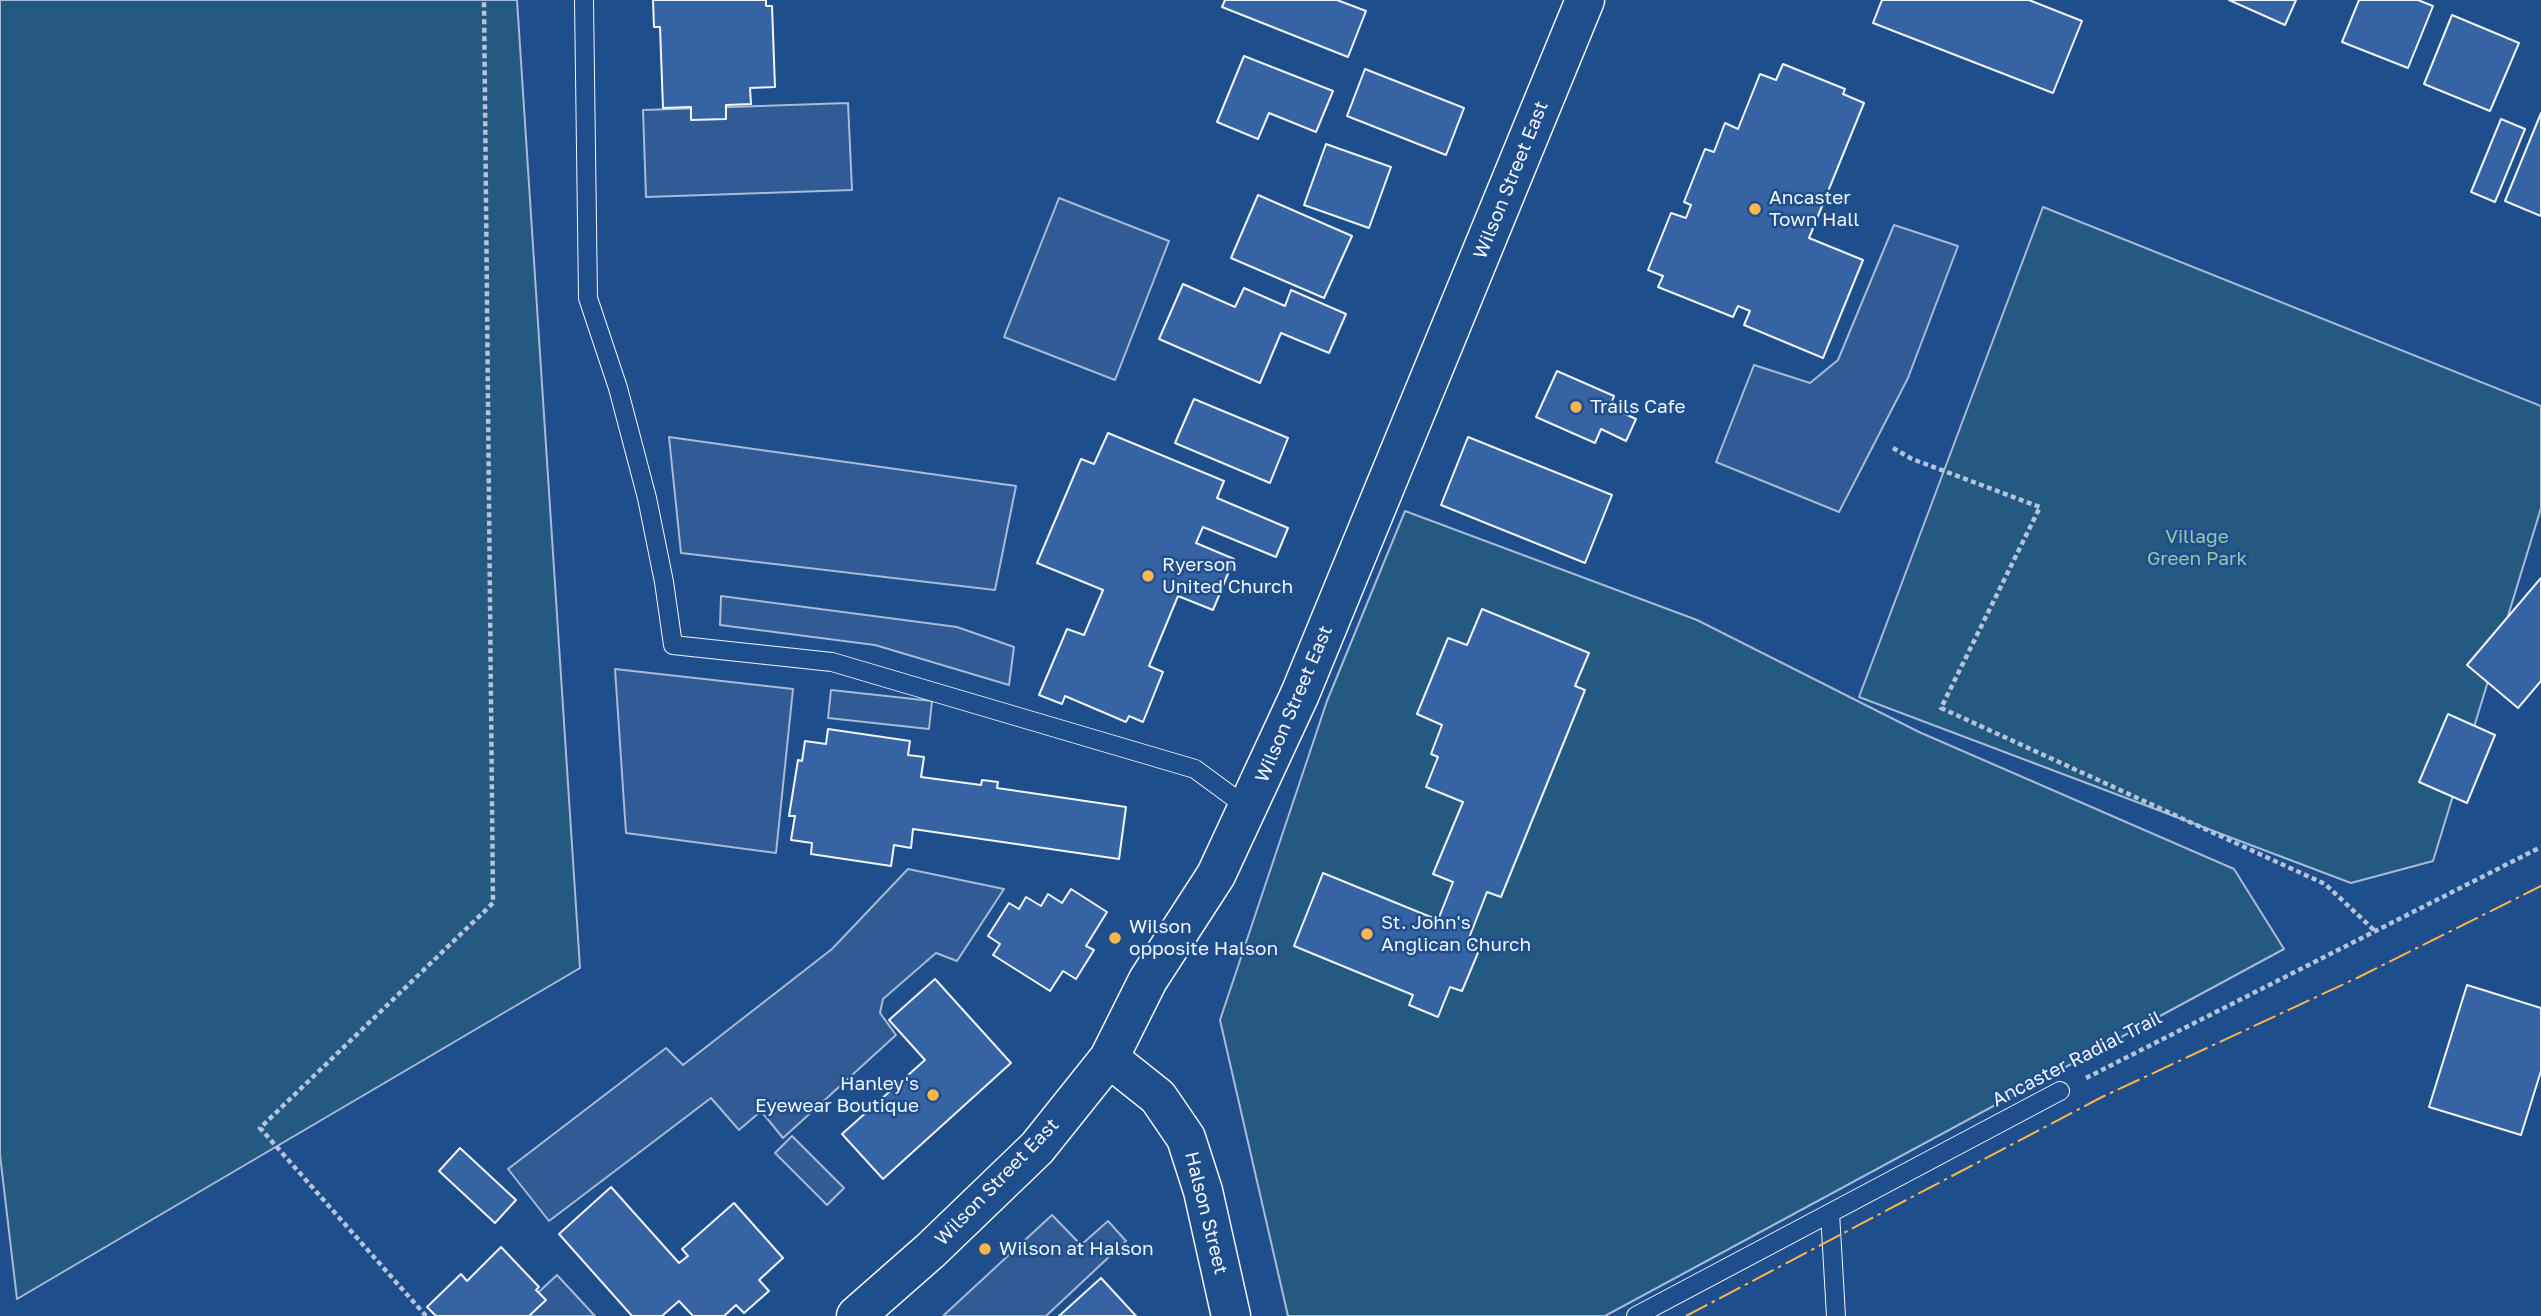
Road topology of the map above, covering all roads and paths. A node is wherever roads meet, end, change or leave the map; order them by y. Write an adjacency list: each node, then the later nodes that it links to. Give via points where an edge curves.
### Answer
1 (484, 0): 11 (path, via 493,903 260,1128)
2 (584, 0): 5 (lane, via 588,299 647,498 673,645 832,662 1195,769)
3 (1585, 0): 5 (main road, Wilson Street East, via 1300,694)
4 (1893, 448): 7 (path, via 2040,507 1941,708 2325,884)
5 (1248, 808): 8 (main road, Wilson Street East, via 1216,875 1148,980)
6 (2541, 847): 7 (path, Ancaster Radial Trail)
7 (2374, 930): 9 (path, Ancaster Radial Trail)
8 (1109, 1058): 12 (main road, Wilson Street East, via 1037,1148); 13 (main road, Halson Street, via 1158,1097 1186,1138)
9 (2060, 1091): 10 (lane, Ancaster Radial Trail)
10 (1830, 1213): 14 (lane, Ancaster Radial Trail); 15 (lane)
11 (426, 1316)
12 (856, 1316)
13 (1231, 1316)
14 (1636, 1316)
15 (1836, 1316)

